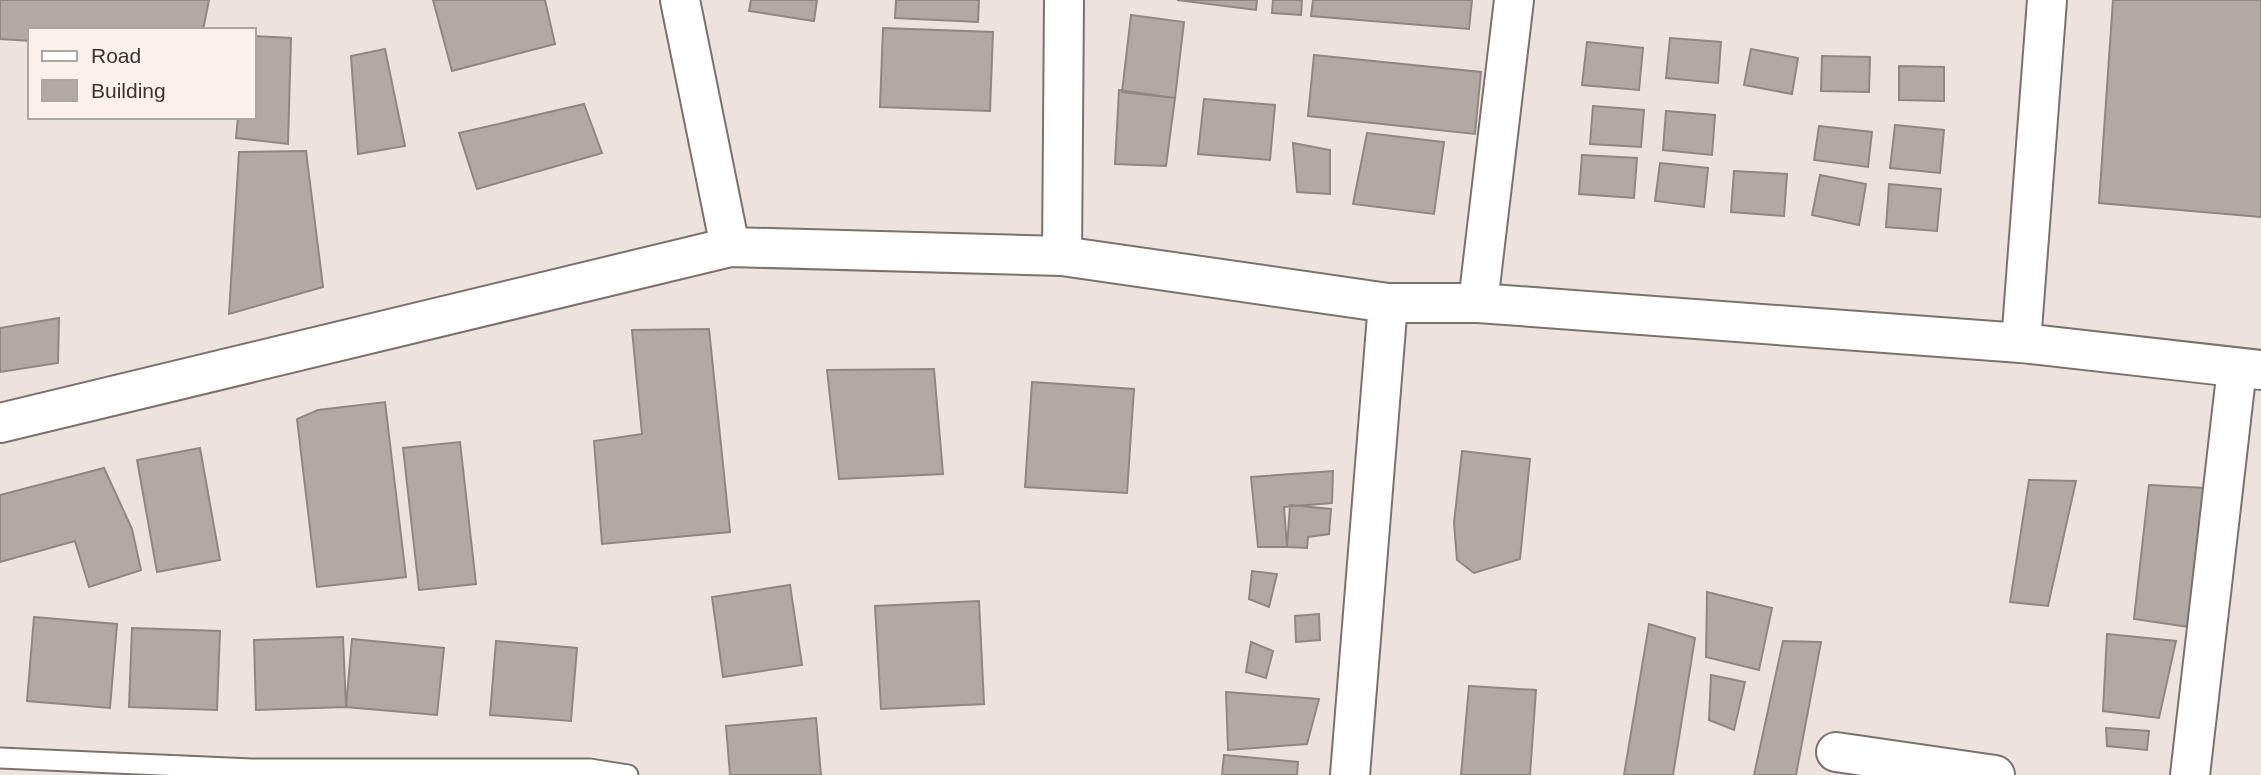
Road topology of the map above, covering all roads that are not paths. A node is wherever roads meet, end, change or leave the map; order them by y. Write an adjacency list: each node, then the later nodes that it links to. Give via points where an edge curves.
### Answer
1 (680, 0): 5 (main road)
2 (1064, 0): 6 (main road)
3 (1514, 0): 8 (main road)
4 (2047, 0): 9 (main road)
5 (730, 247): 6 (main road); 11 (main road)
6 (1062, 256): 7 (main road)
7 (1388, 303): 8 (main road); 17 (main road)
8 (1478, 303): 9 (main road)
9 (2021, 343): 10 (main road)
10 (2249, 369): 12 (main road)
11 (0, 423)
12 (2247, 430): 19 (main road)
13 (1836, 752): 18 (main road)
14 (0, 758): 15 (lane)
15 (252, 772): 16 (lane, via 590,769)
16 (628, 775)
17 (1350, 775)
18 (1995, 775)
19 (2190, 775)

